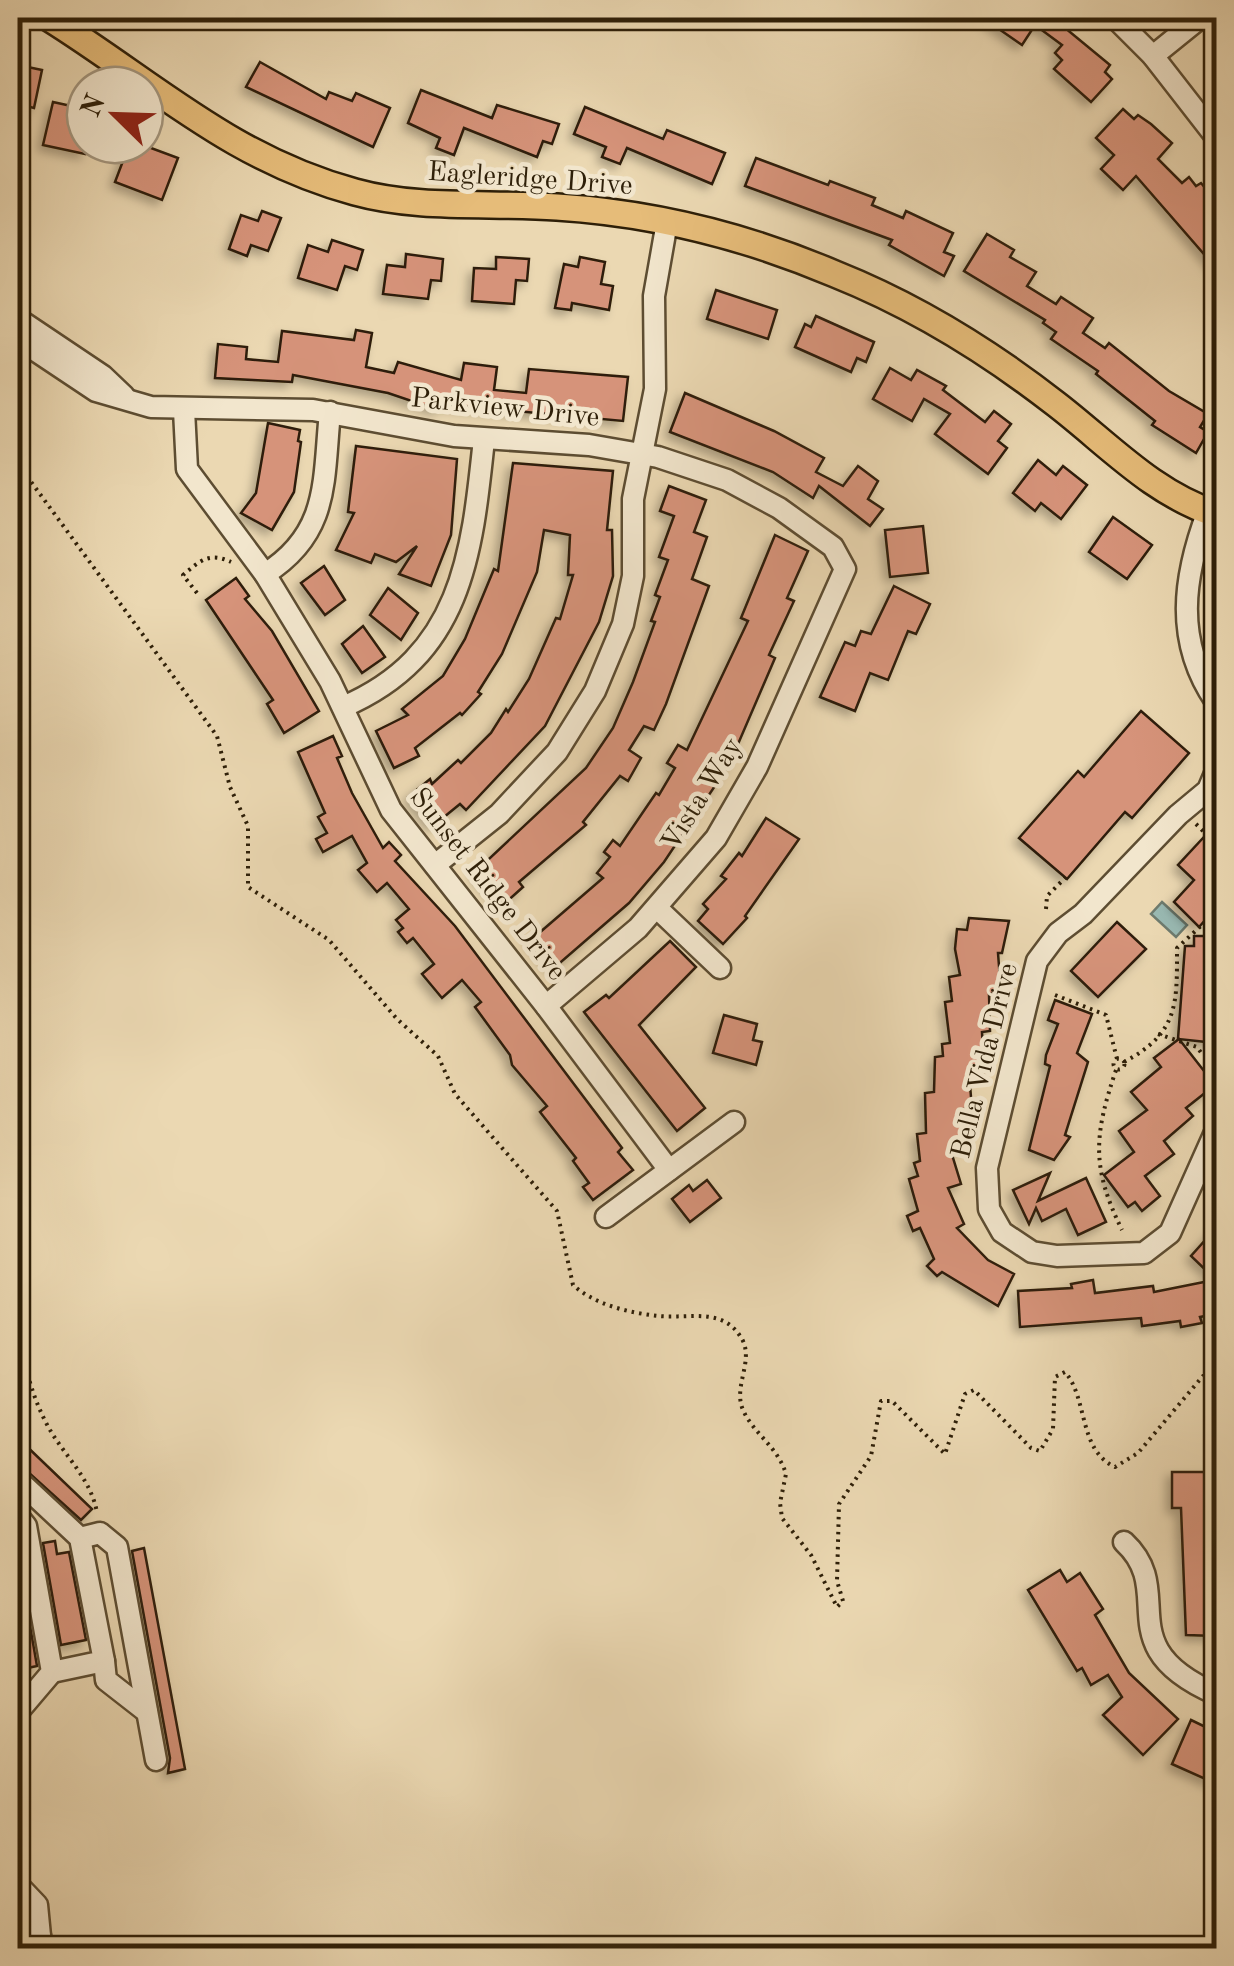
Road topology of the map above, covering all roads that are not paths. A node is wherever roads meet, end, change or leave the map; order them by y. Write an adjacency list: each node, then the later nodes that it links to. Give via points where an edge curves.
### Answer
1 (48, 18): 6 (main road, Eagleridge Drive, via 219,136 323,183 406,202 560,207)
2 (1115, 18): 4 (street)
3 (1200, 18): 4 (street)
4 (1154, 56): 5 (street)
5 (1216, 137)
6 (666, 222): 13 (street, via 654,296 655,389); 14 (main road, Eagleridge Drive, via 788,256 907,306 1006,367 1148,480)
7 (18, 319): 9 (street, Parkview Drive)
8 (18, 339): 9 (street, Parkview Drive, via 96,391)
9 (125, 397): 10 (street, Parkview Drive)
10 (184, 410): 11 (street, Parkview Drive); 16 (street, Sunset Ridge Drive, via 187,469)
11 (330, 412): 12 (street, Parkview Drive); 16 (street, via 316,521 298,550)
12 (484, 440): 13 (street, Parkview Drive); 18 (street, via 471,542 437,634 388,686)
13 (642, 453): 15 (street, Parkview Drive, via 763,499 823,539); 20 (street, via 630,595 608,666 537,776)
14 (1212, 513): 17 (street, via 1193,553 1184,600 1196,663)
15 (844, 568): 21 (street, Vista Way, via 740,799)
16 (264, 574): 18 (street, Sunset Ridge Drive)
17 (1216, 702)
18 (343, 707): 20 (street, Sunset Ridge Drive, via 390,810)
19 (1212, 790): 25 (street, Bella Vida Drive, via 1178,814 1037,961 987,1168 989,1209 1002,1232 1032,1252 1144,1253 1170,1234)
20 (434, 865): 23 (street, Sunset Ridge Drive)
21 (658, 909): 22 (street); 23 (street, Vista Way)
22 (720, 968)
23 (546, 1006): 26 (street, Sunset Ridge Drive)
24 (734, 1122): 26 (street)
25 (1216, 1130)
26 (669, 1170): 27 (street)
27 (606, 1217)
28 (25, 1487): 29 (street); 30 (street)
29 (18, 1513): 33 (street, via 26,1526)
30 (80, 1538): 32 (street); 36 (street, via 100,1533 116,1547)
31 (1124, 1542): 34 (street, via 1141,1561 1157,1650 1176,1672)
32 (104, 1661): 33 (street); 36 (street, via 106,1680)
33 (52, 1672): 35 (street)
34 (1216, 1694)
35 (18, 1712)
36 (147, 1712): 37 (street)
37 (156, 1760)
38 (18, 1885): 40 (street, via 37,1905)
39 (18, 1938): 40 (street)
40 (47, 1942)

